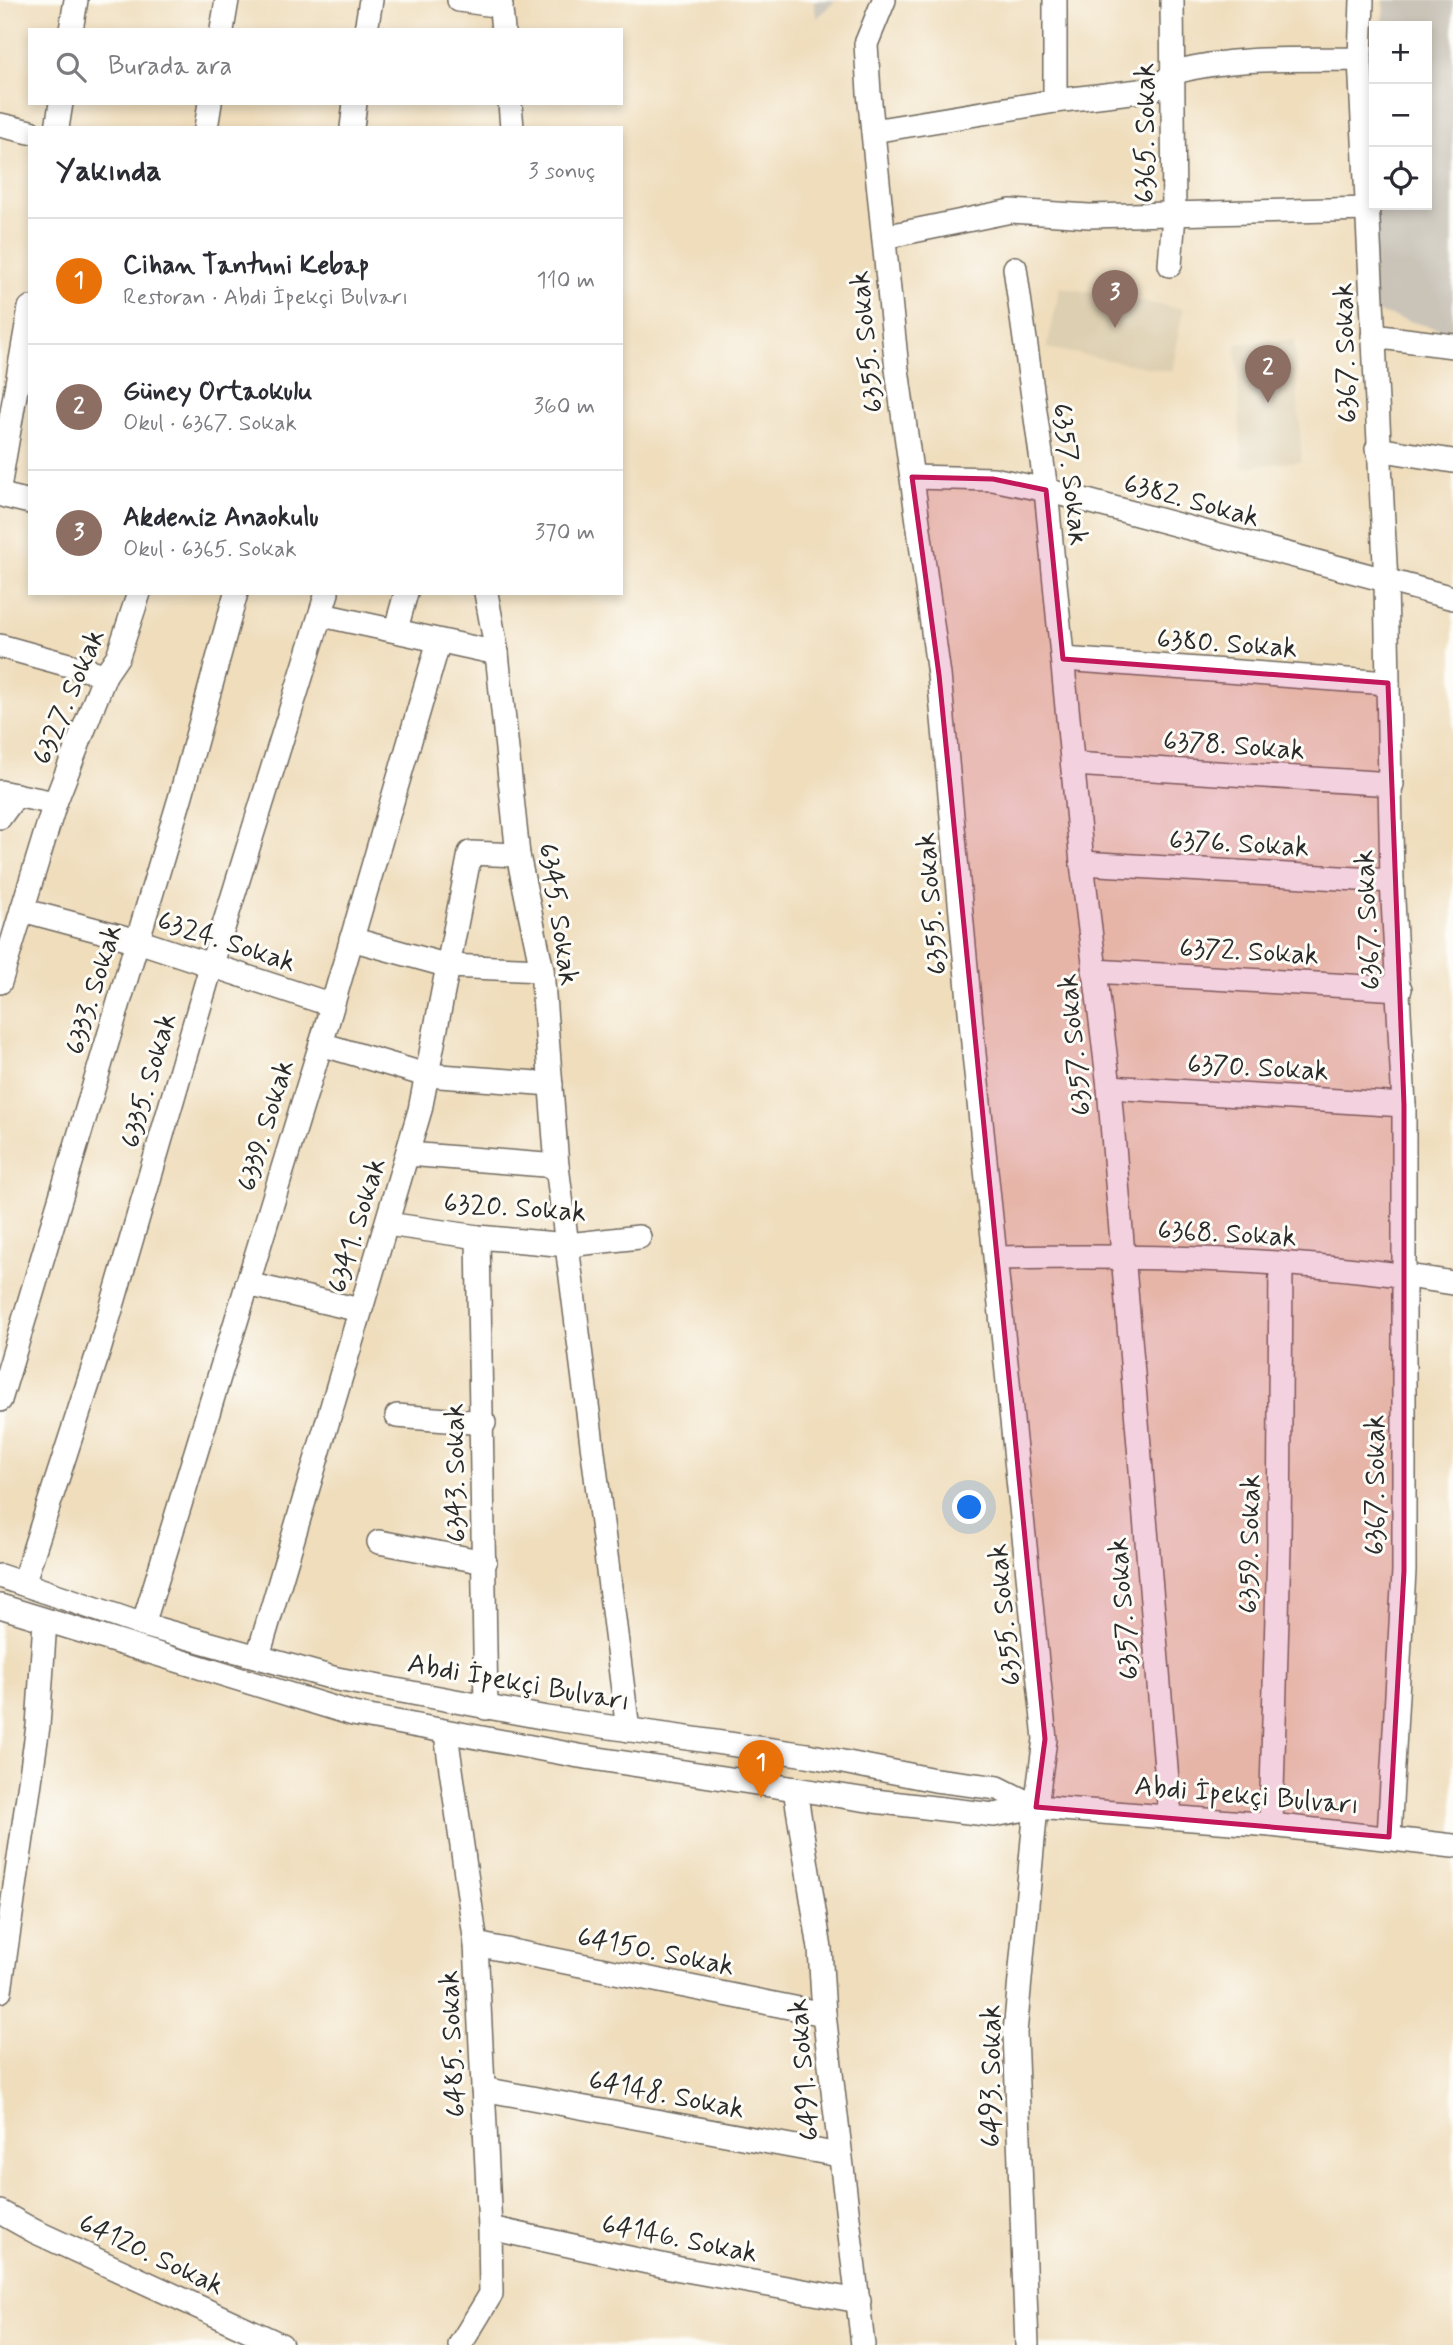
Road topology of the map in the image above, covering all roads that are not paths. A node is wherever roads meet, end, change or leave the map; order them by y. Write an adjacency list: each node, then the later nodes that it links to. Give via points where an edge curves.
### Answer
1 (76, 0): 10 (street)
2 (228, 0): 11 (street)
3 (371, 0): 12 (street)
4 (459, 0): 9 (street)
5 (884, 0): 26 (street, 6355. Sokak, via 866,44)
6 (1055, 0): 16 (street)
7 (1172, 0): 15 (street, 6365. Sokak)
8 (1362, 0): 14 (street, 6367. Sokak)
9 (500, 3): 13 (street)
10 (71, 28)
11 (222, 28)
12 (366, 28)
13 (503, 28)
14 (1360, 59): 15 (street, via 1227,61); 28 (street, 6367. Sokak)
15 (1174, 72): 16 (street, via 1162,87); 29 (street, 6365. Sokak)
16 (1055, 101): 26 (street)
17 (61, 105): 22 (street)
18 (210, 105): 23 (street)
19 (355, 105): 24 (street)
20 (510, 105): 25 (street)
21 (0, 125): 27 (street)
22 (57, 126)
23 (206, 126)
24 (352, 126)
25 (512, 126)
26 (873, 131): 30 (street, 6355. Sokak)
27 (28, 132)
28 (1368, 209): 29 (street); 34 (street, 6367. Sokak)
29 (1174, 215): 30 (street, via 1011,211); 31 (street, 6365. Sokak)
30 (884, 237): 39 (street, 6355. Sokak)
31 (1170, 265)
32 (1016, 268): 42 (street, 6357. Sokak)
33 (28, 315): 36 (street)
34 (1373, 336): 35 (street); 37 (street, 6367. Sokak)
35 (1453, 346)
36 (17, 355): 40 (street)
37 (1377, 449): 38 (street); 44 (street, 6367. Sokak)
38 (1453, 461)
39 (912, 477): 42 (street, 6382. Sokak, via 993,479); 88 (street, 6355. Sokak, via 939,675)
40 (0, 482)
41 (0, 489): 43 (street, via 5,496)
42 (1046, 490): 44 (street, 6382. Sokak); 55 (street, 6357. Sokak)
43 (28, 502)
44 (1386, 583): 49 (street, 6382. Sokak); 57 (street, 6367. Sokak)
45 (138, 595): 56 (street, 6327. Sokak, via 118,656)
46 (235, 595): 68 (street, 6333. Sokak)
47 (404, 595): 51 (street)
48 (486, 595): 54 (street, 6345. Sokak)
49 (1453, 598)
50 (325, 604): 51 (street); 70 (street, 6335. Sokak)
51 (396, 629): 52 (street)
52 (439, 641): 54 (street); 67 (street, 6339. Sokak)
53 (0, 646): 56 (street)
54 (497, 653): 63 (street, 6345. Sokak)
55 (1063, 659): 57 (street, 6380. Sokak); 58 (street, 6357. Sokak)
56 (105, 675): 61 (street, 6327. Sokak)
57 (1388, 683): 59 (street, 6367. Sokak)
58 (1073, 764): 59 (street, 6378. Sokak); 64 (street, 6357. Sokak)
59 (1392, 784): 65 (street, 6367. Sokak)
60 (8, 794): 61 (street); 62 (street)
61 (55, 803): 66 (street, 6327. Sokak)
62 (0, 817)
63 (518, 855): 69 (street, 6341. Sokak, via 470,853); 71 (street, 6345. Sokak)
64 (1082, 863): 65 (street, 6376. Sokak); 72 (street, 6357. Sokak)
65 (1392, 881): 74 (street, 6367. Sokak)
66 (22, 910): 68 (street, 6324. Sokak); 73 (street, 6327. Sokak)
67 (351, 939): 69 (street); 75 (street, 6339. Sokak)
68 (138, 941): 70 (street, 6324. Sokak); 94 (street, 6333. Sokak)
69 (449, 966): 71 (street); 77 (street, 6341. Sokak)
70 (211, 967): 75 (street, 6324. Sokak); 100 (street, 6335. Sokak, via 100,1347)
71 (542, 970): 78 (street, 6345. Sokak)
72 (1094, 971): 74 (street, 6372. Sokak); 79 (street, 6357. Sokak)
73 (0, 982)
74 (1400, 989): 80 (street, 6367. Sokak)
75 (332, 1005): 76 (street, 6339. Sokak)
76 (321, 1044): 77 (street); 92 (street, 6339. Sokak)
77 (426, 1074): 78 (street); 81 (street, 6341. Sokak)
78 (551, 1084): 82 (street, 6345. Sokak)
79 (1109, 1087): 80 (street, 6370. Sokak); 87 (street, 6357. Sokak)
80 (1404, 1105): 90 (street, 6367. Sokak)
81 (408, 1154): 82 (street); 83 (street, 6341. Sokak)
82 (557, 1166): 86 (street, 6345. Sokak)
83 (387, 1224): 84 (street, 6320. Sokak); 93 (street, 6341. Sokak)
84 (478, 1237): 86 (street, 6320. Sokak); 96 (street, 6343. Sokak)
85 (639, 1237): 86 (street, 6320. Sokak)
86 (568, 1245): 106 (street, 6345. Sokak)
87 (1121, 1256): 88 (street, 6368. Sokak); 89 (street, 6368. Sokak); 110 (street, 6357. Sokak)
88 (996, 1258): 109 (street, 6355. Sokak, via 1045,1739)
89 (1281, 1263): 90 (street, 6368. Sokak); 111 (street, 6359. Sokak)
90 (1404, 1275): 91 (street, 6368. Sokak); 112 (street, 6367. Sokak, via 1404,1571)
91 (1453, 1283)
92 (247, 1284): 93 (street); 103 (street, 6339. Sokak)
93 (360, 1310): 104 (street, 6341. Sokak)
94 (0, 1400)
95 (397, 1416): 96 (street)
96 (484, 1423): 98 (street, 6343. Sokak)
97 (379, 1542): 98 (street)
98 (485, 1562): 105 (street, 6343. Sokak)
99 (0, 1576): 100 (street, Abdi İpekçi Bulvarı)
100 (23, 1584): 103 (street, Abdi İpekçi Bulvarı)
101 (0, 1606): 102 (street, Abdi İpekçi Bulvarı)
102 (45, 1620): 107 (street, Abdi İpekçi Bulvarı, via 353,1714); 114 (street, via 38,1726)
103 (143, 1625): 104 (street, Abdi İpekçi Bulvarı)
104 (258, 1656): 105 (street, Abdi İpekçi Bulvarı, via 337,1679)
105 (486, 1708): 106 (street, Abdi İpekçi Bulvarı)
106 (628, 1730): 109 (street, Abdi İpekçi Bulvarı, via 998,1788)
107 (446, 1734): 108 (street, Abdi İpekçi Bulvarı); 115 (street, 6485. Sokak)
108 (795, 1790): 109 (street, Abdi İpekçi Bulvarı, via 994,1815); 118 (street, 6491. Sokak, via 820,1949)
109 (1036, 1807): 110 (street, Abdi İpekçi Bulvarı); 127 (street, 6493. Sokak, via 1015,2033)
110 (1170, 1816): 111 (street, Abdi İpekçi Bulvarı)
111 (1271, 1825): 112 (street, Abdi İpekçi Bulvarı)
112 (1390, 1837): 113 (street, Abdi İpekçi Bulvarı)
113 (1453, 1846)
114 (9, 1870): 116 (street)
115 (476, 1944): 118 (street, 64150. Sokak); 119 (street, 6485. Sokak)
116 (2, 1963): 117 (street)
117 (0, 1991)
118 (824, 2014): 120 (street, 6491. Sokak)
119 (483, 2089): 120 (street, 64148. Sokak); 122 (street, 6485. Sokak)
120 (839, 2155): 123 (street, 6491. Sokak)
121 (0, 2212): 125 (street, 64120. Sokak)
122 (490, 2228): 123 (street, 64146. Sokak); 124 (street, 6485. Sokak, via 491,2294)
123 (859, 2301): 126 (street, 6491. Sokak)
124 (465, 2344)
125 (281, 2345)
126 (863, 2345)
127 (1027, 2345)

